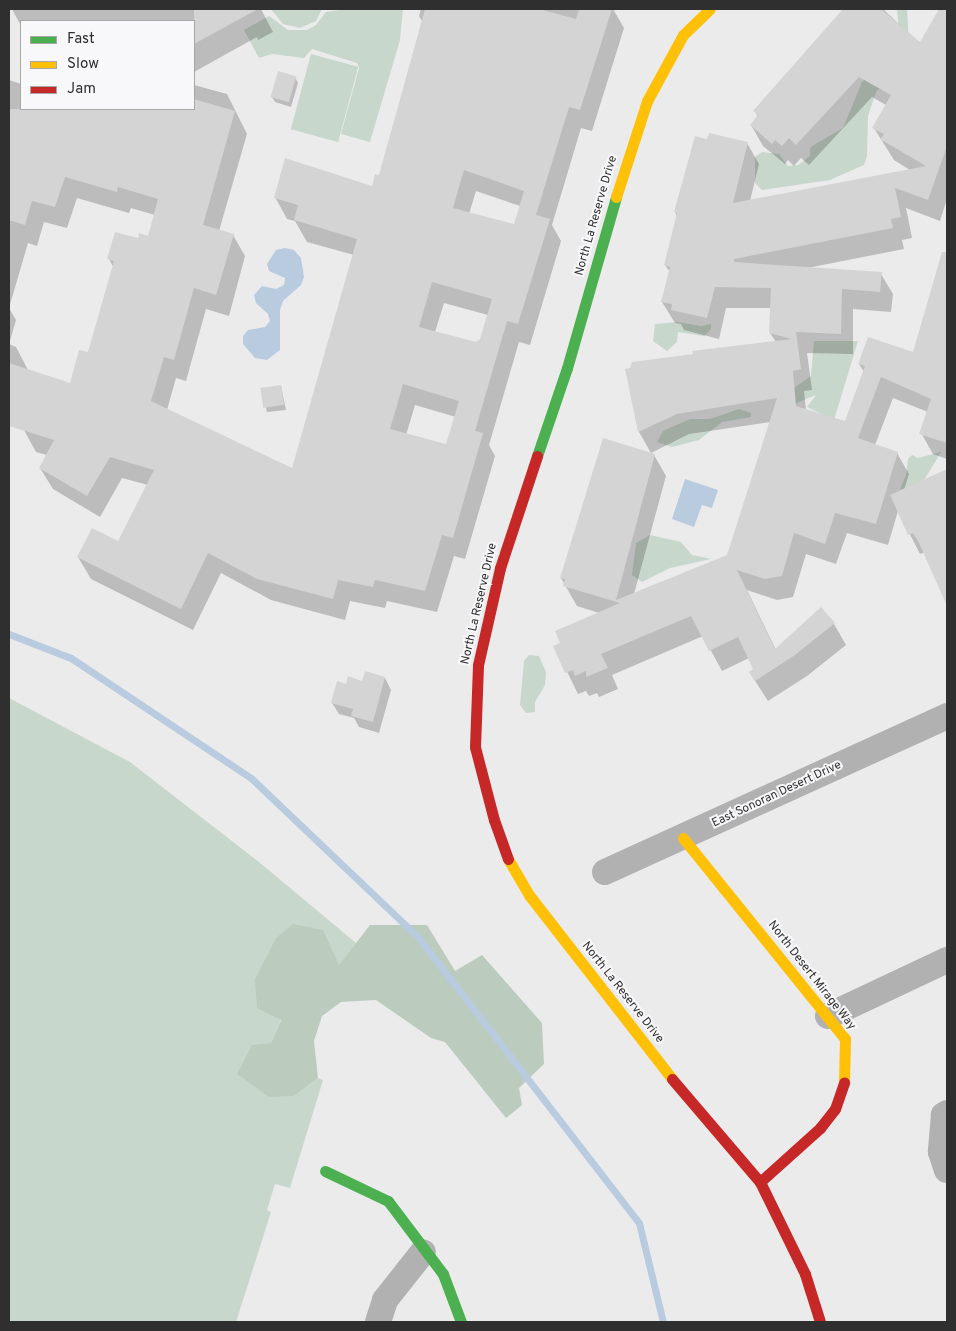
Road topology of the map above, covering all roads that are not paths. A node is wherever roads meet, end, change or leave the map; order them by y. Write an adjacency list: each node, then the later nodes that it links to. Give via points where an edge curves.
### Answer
1 (710, 9): 10 (street, North La Reserve Drive, via 683,36 647,101 622,176 567,368 500,568 478,665 475,747 494,820 510,864 529,895 658,1062)
2 (947, 716): 3 (street, East Sonoran Desert Drive)
3 (683, 838): 4 (street, East Sonoran Desert Drive); 6 (street, North Desert Mirage Way)
4 (605, 872)
5 (947, 960): 6 (street)
6 (828, 1016): 10 (street, North Desert Mirage Way, via 845,1039 847,1061 844,1085 835,1109 820,1128)
7 (947, 1114): 8 (street, via 944,1115 940,1152)
8 (947, 1170)
9 (326, 1171): 11 (street, via 388,1201)
10 (760, 1182): 14 (street, North La Reserve Drive, via 805,1274)
11 (423, 1252): 12 (street, via 385,1300); 13 (street, via 443,1274)
12 (378, 1322)
13 (461, 1322)
14 (820, 1322)

